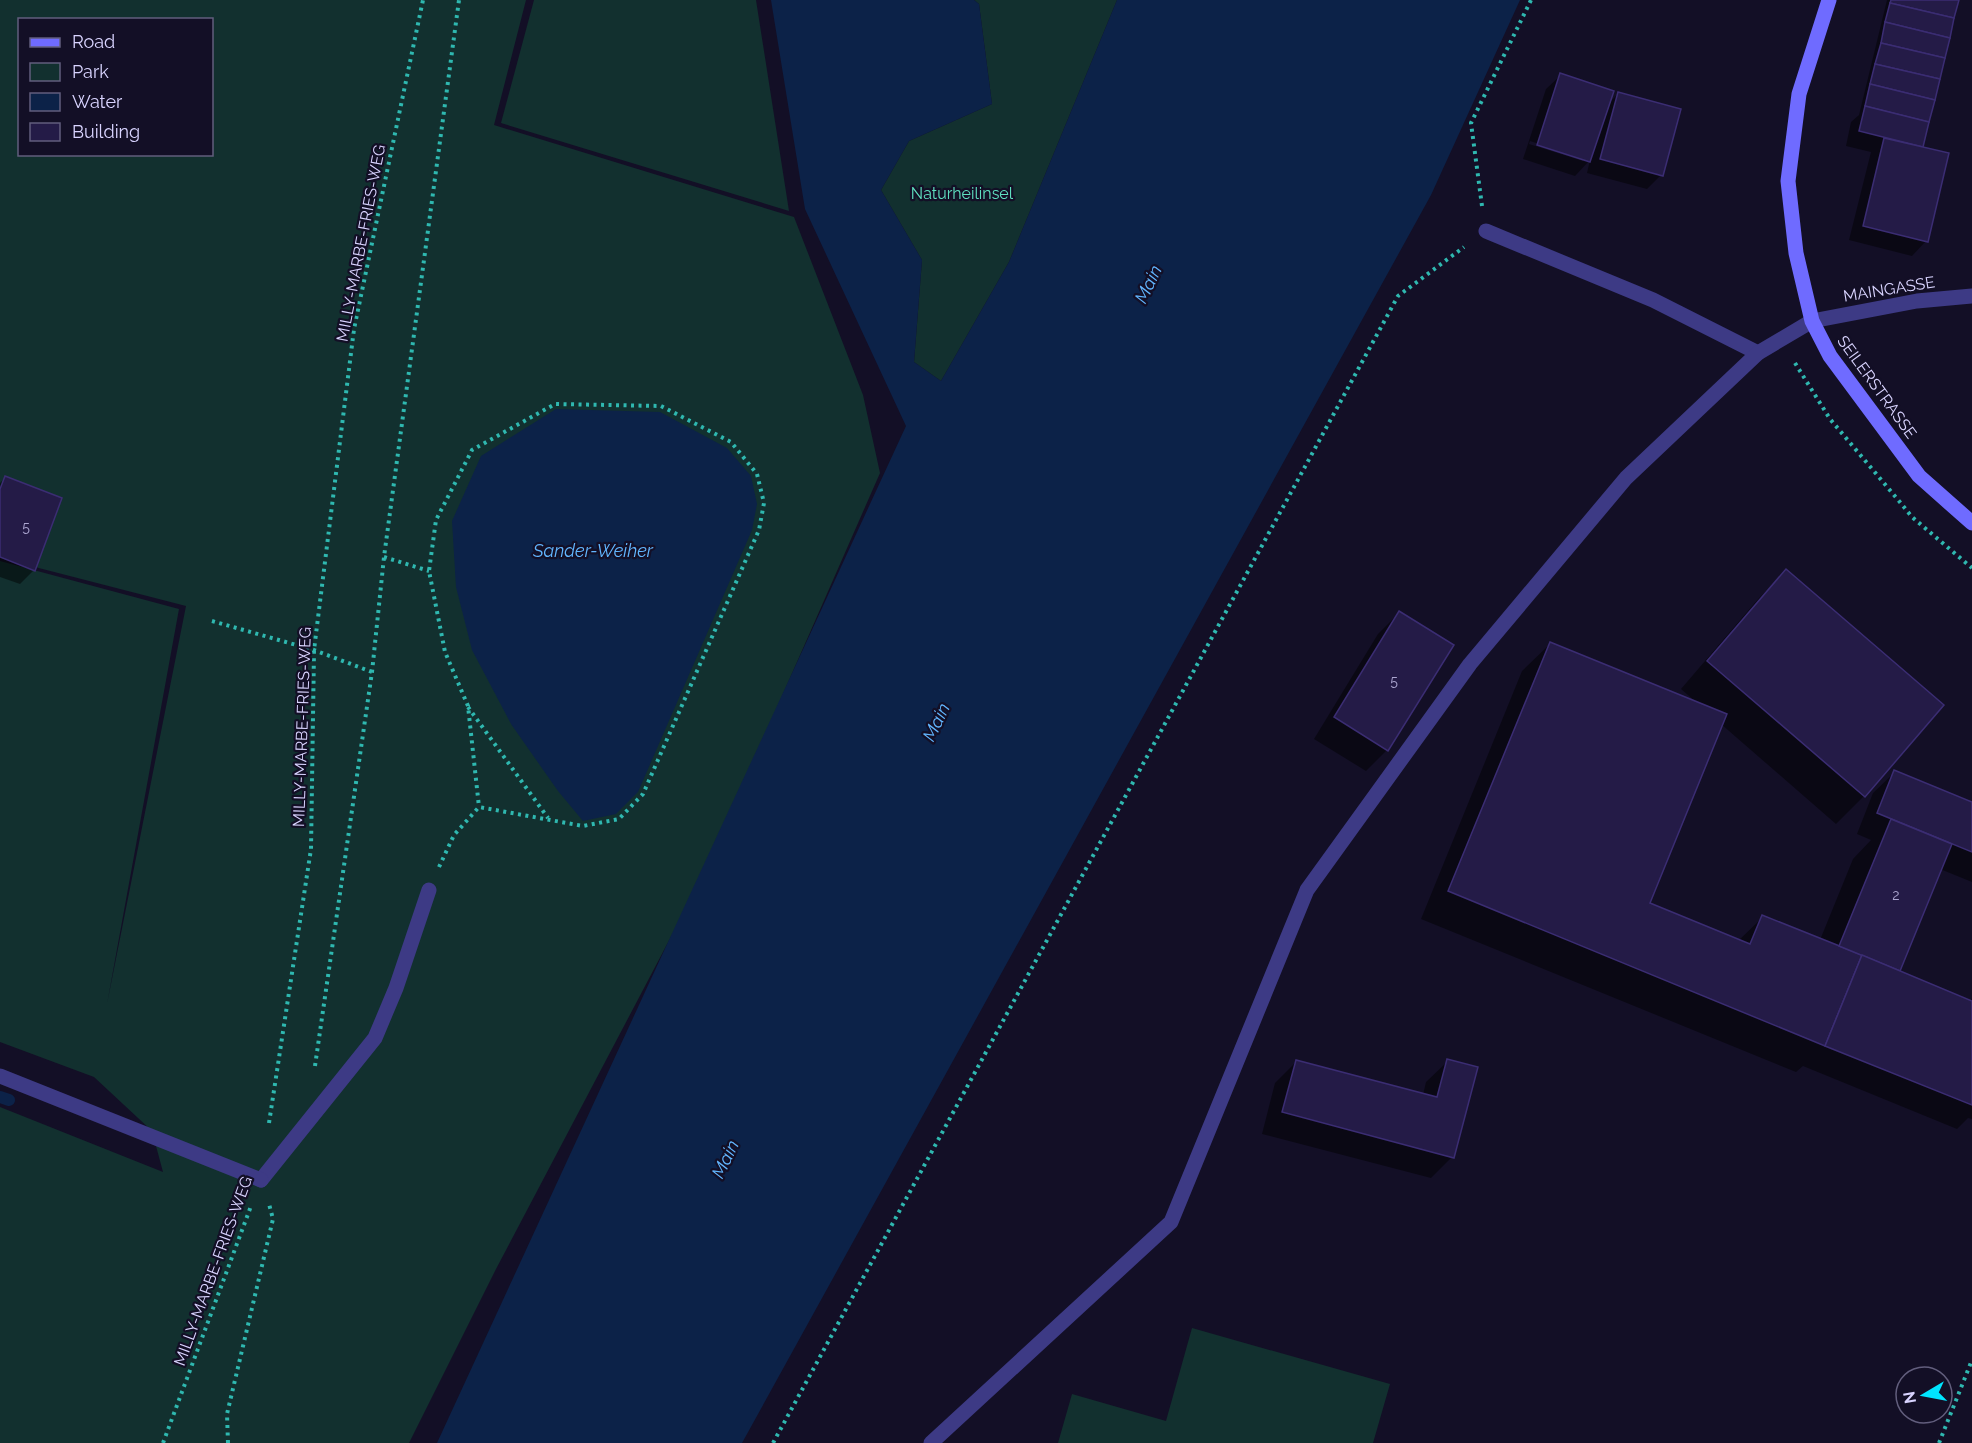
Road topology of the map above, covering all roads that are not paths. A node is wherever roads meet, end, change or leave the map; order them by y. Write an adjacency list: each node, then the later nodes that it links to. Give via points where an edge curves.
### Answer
1 (1829, 0): 4 (main road, SEILERSTRASSE, via 1799,94 1788,181 1796,253)
2 (1486, 231): 5 (street, via 1653,300)
3 (1972, 296): 4 (street, MAINGASSE, via 1917,301)
4 (1812, 321): 5 (street, MAINGASSE); 6 (main road, SEILERSTRASSE, via 1830,356 1919,476)
5 (1758, 353): 9 (street, MAINGASSE, via 1626,478 1470,664 1307,890 1170,1222)
6 (1972, 523)
7 (429, 890): 8 (street, via 375,1038 261,1180)
8 (0, 1076)
9 (931, 1443)

